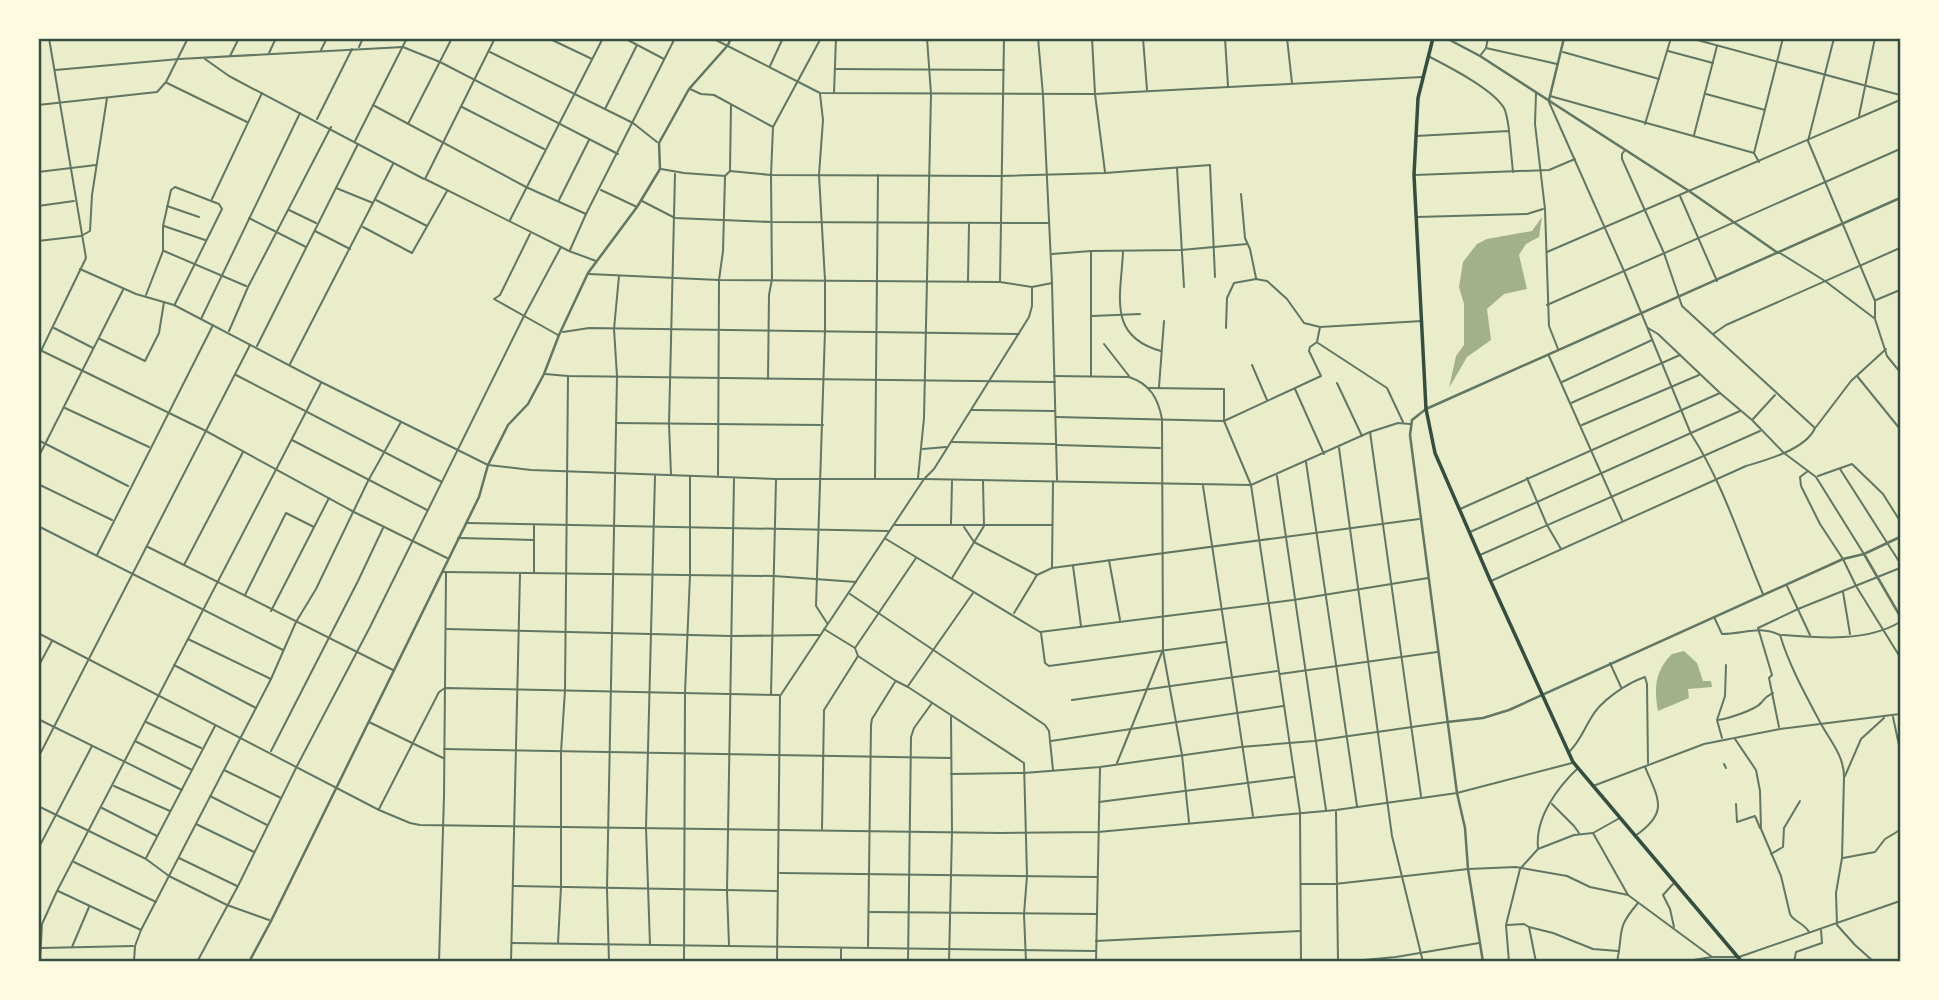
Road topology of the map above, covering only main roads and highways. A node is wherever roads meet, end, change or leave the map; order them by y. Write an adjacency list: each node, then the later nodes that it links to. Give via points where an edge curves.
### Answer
1 (1433, 38): 2 (main road, via 1418,98 1414,175 1426,409 1435,453 1573,762)
2 (1740, 959)

